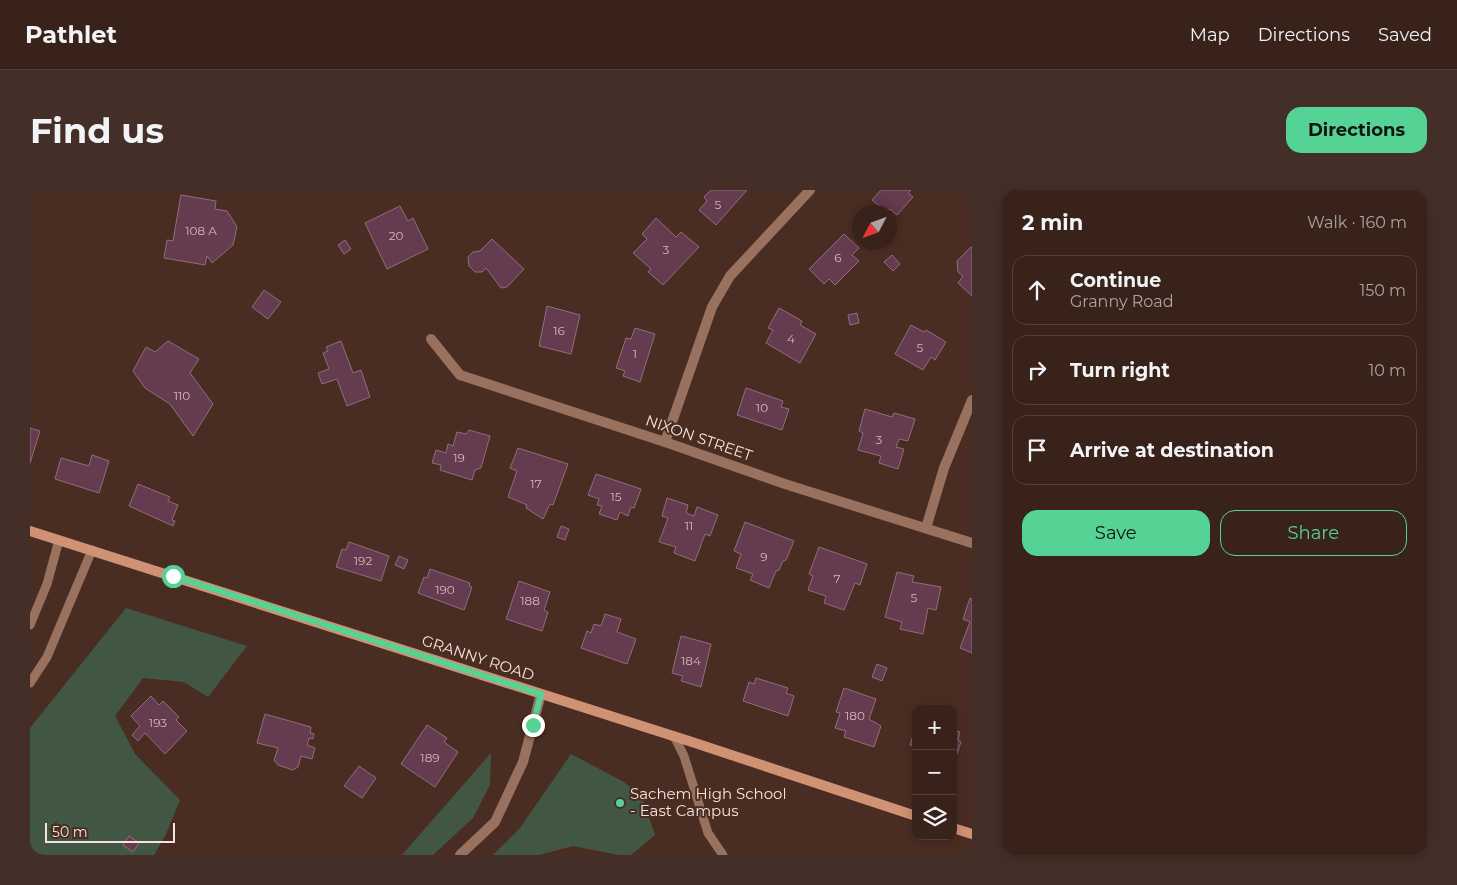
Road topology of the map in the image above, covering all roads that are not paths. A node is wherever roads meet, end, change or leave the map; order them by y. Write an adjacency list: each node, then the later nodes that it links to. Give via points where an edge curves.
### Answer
1 (810, 190): 4 (street, via 730,276 712,307)
2 (431, 339): 4 (street, NIXON STREET, via 460,375)
3 (972, 400): 5 (street, via 944,468)
4 (665, 442): 5 (street, NIXON STREET)
5 (926, 528): 8 (street, NIXON STREET)
6 (30, 531): 7 (street, GRANNY ROAD)
7 (60, 540): 9 (street, GRANNY ROAD); 10 (lane)
8 (972, 543)
9 (92, 550): 11 (lane, via 47,657); 12 (street, GRANNY ROAD)
10 (30, 625)
11 (30, 683)
12 (541, 694): 13 (street, GRANNY ROAD); 17 (street, via 523,762 496,822)
13 (674, 736): 14 (street, GRANNY ROAD); 18 (lane, via 686,762 708,834)
14 (912, 815)
15 (957, 829): 16 (street)
16 (972, 834)
17 (460, 855)
18 (723, 855)

